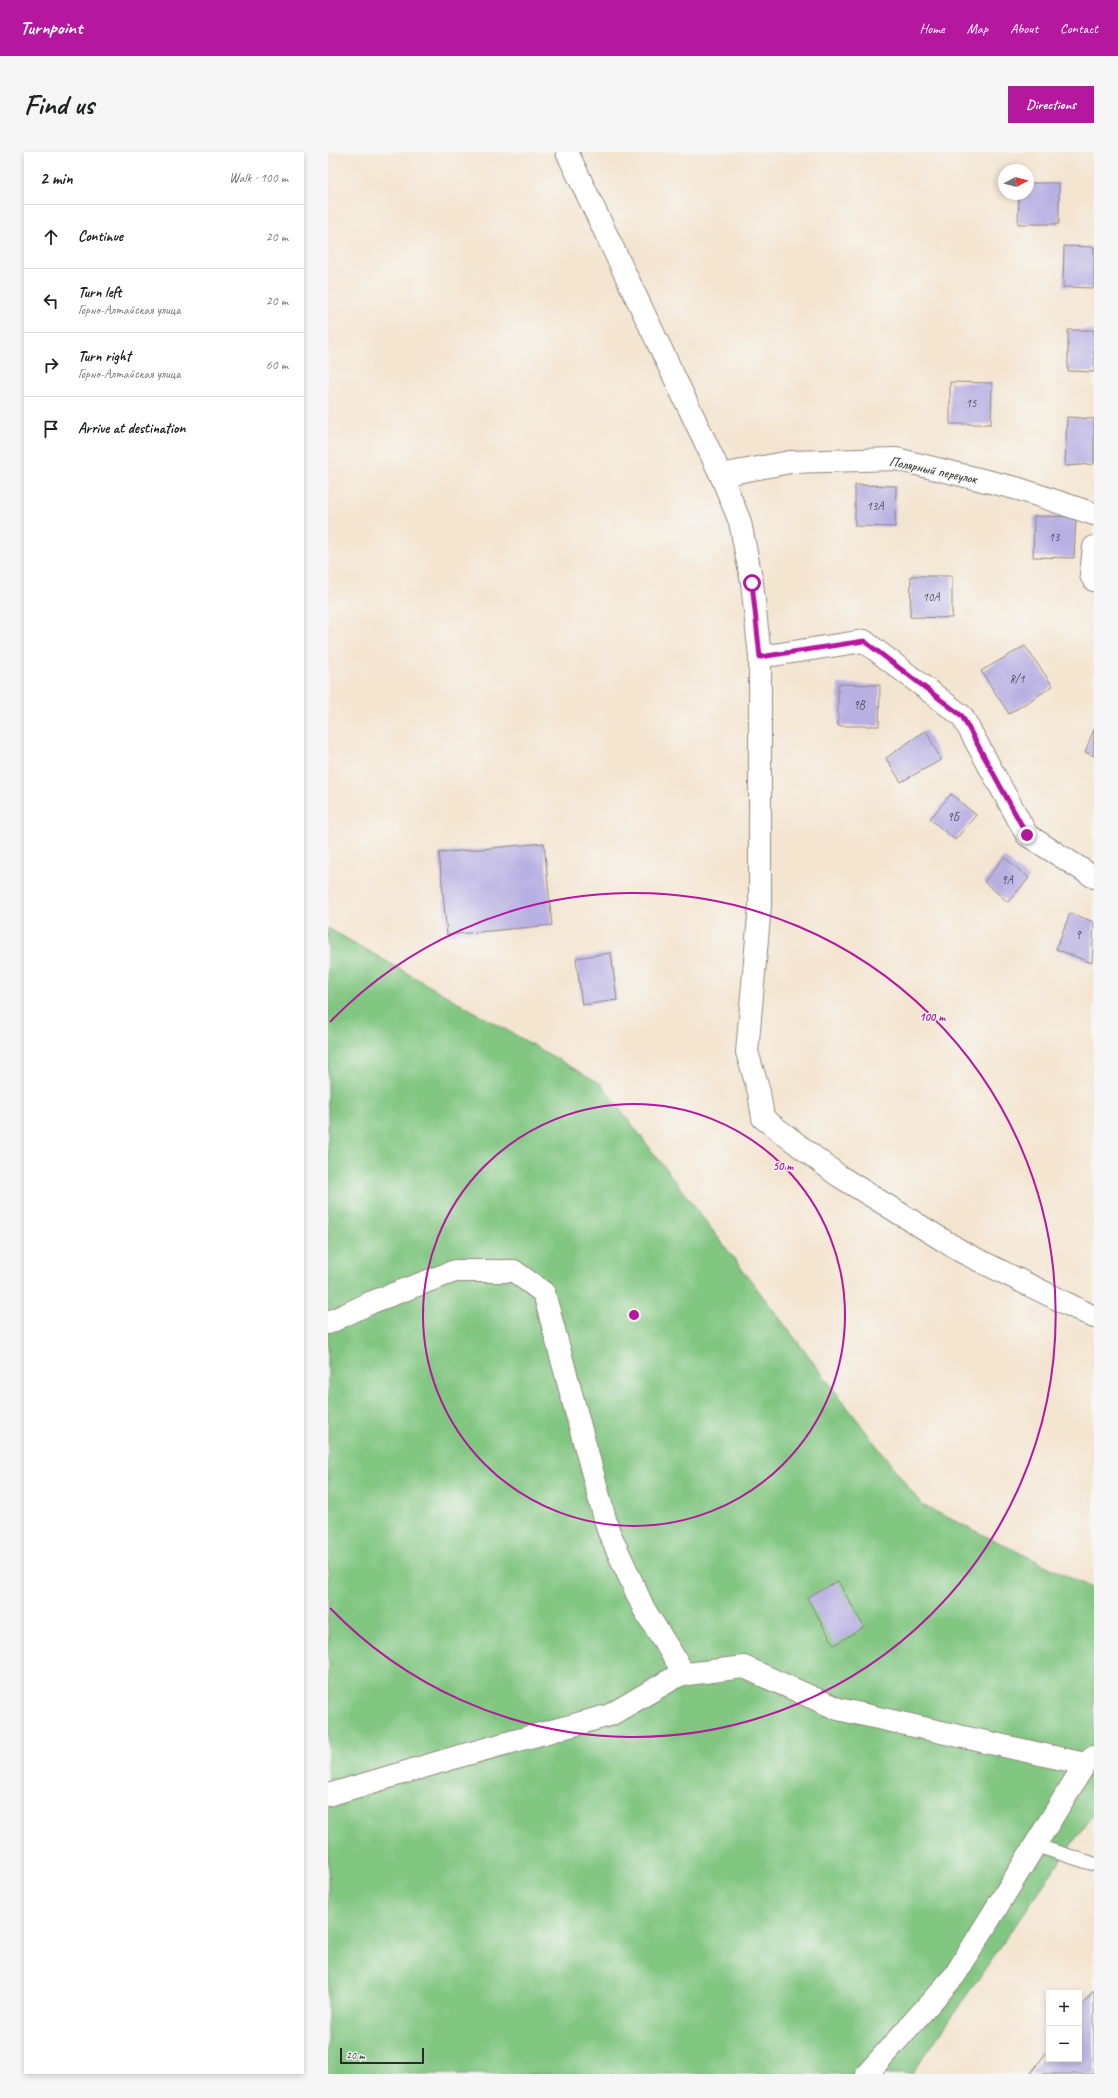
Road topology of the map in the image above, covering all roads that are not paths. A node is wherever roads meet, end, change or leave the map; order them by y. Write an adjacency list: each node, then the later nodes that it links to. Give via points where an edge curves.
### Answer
1 (568, 152): 2 (street)
2 (721, 475): 3 (street, Полярный переулок, via 790,462 896,459 1019,489); 6 (street, via 740,522 752,583)
3 (1094, 514)
4 (1094, 546): 5 (street, via 1091,575)
5 (1094, 580)
6 (760, 657): 7 (street, via 864,641 962,716 1027,835); 8 (street, via 760,905 747,1052 759,1092 763,1118 838,1176 964,1253)
7 (1094, 877)
8 (1094, 1317)
9 (328, 1324): 10 (street, via 372,1302 455,1271 514,1271 544,1293 608,1530 644,1609 679,1664)
10 (679, 1675): 11 (street, via 744,1667 838,1709); 12 (street, via 610,1715)
11 (1089, 1760): 13 (street)
12 (328, 1795)
13 (1034, 1844): 14 (lane); 15 (street, via 955,1975)
14 (1094, 1864)
15 (867, 2074)

